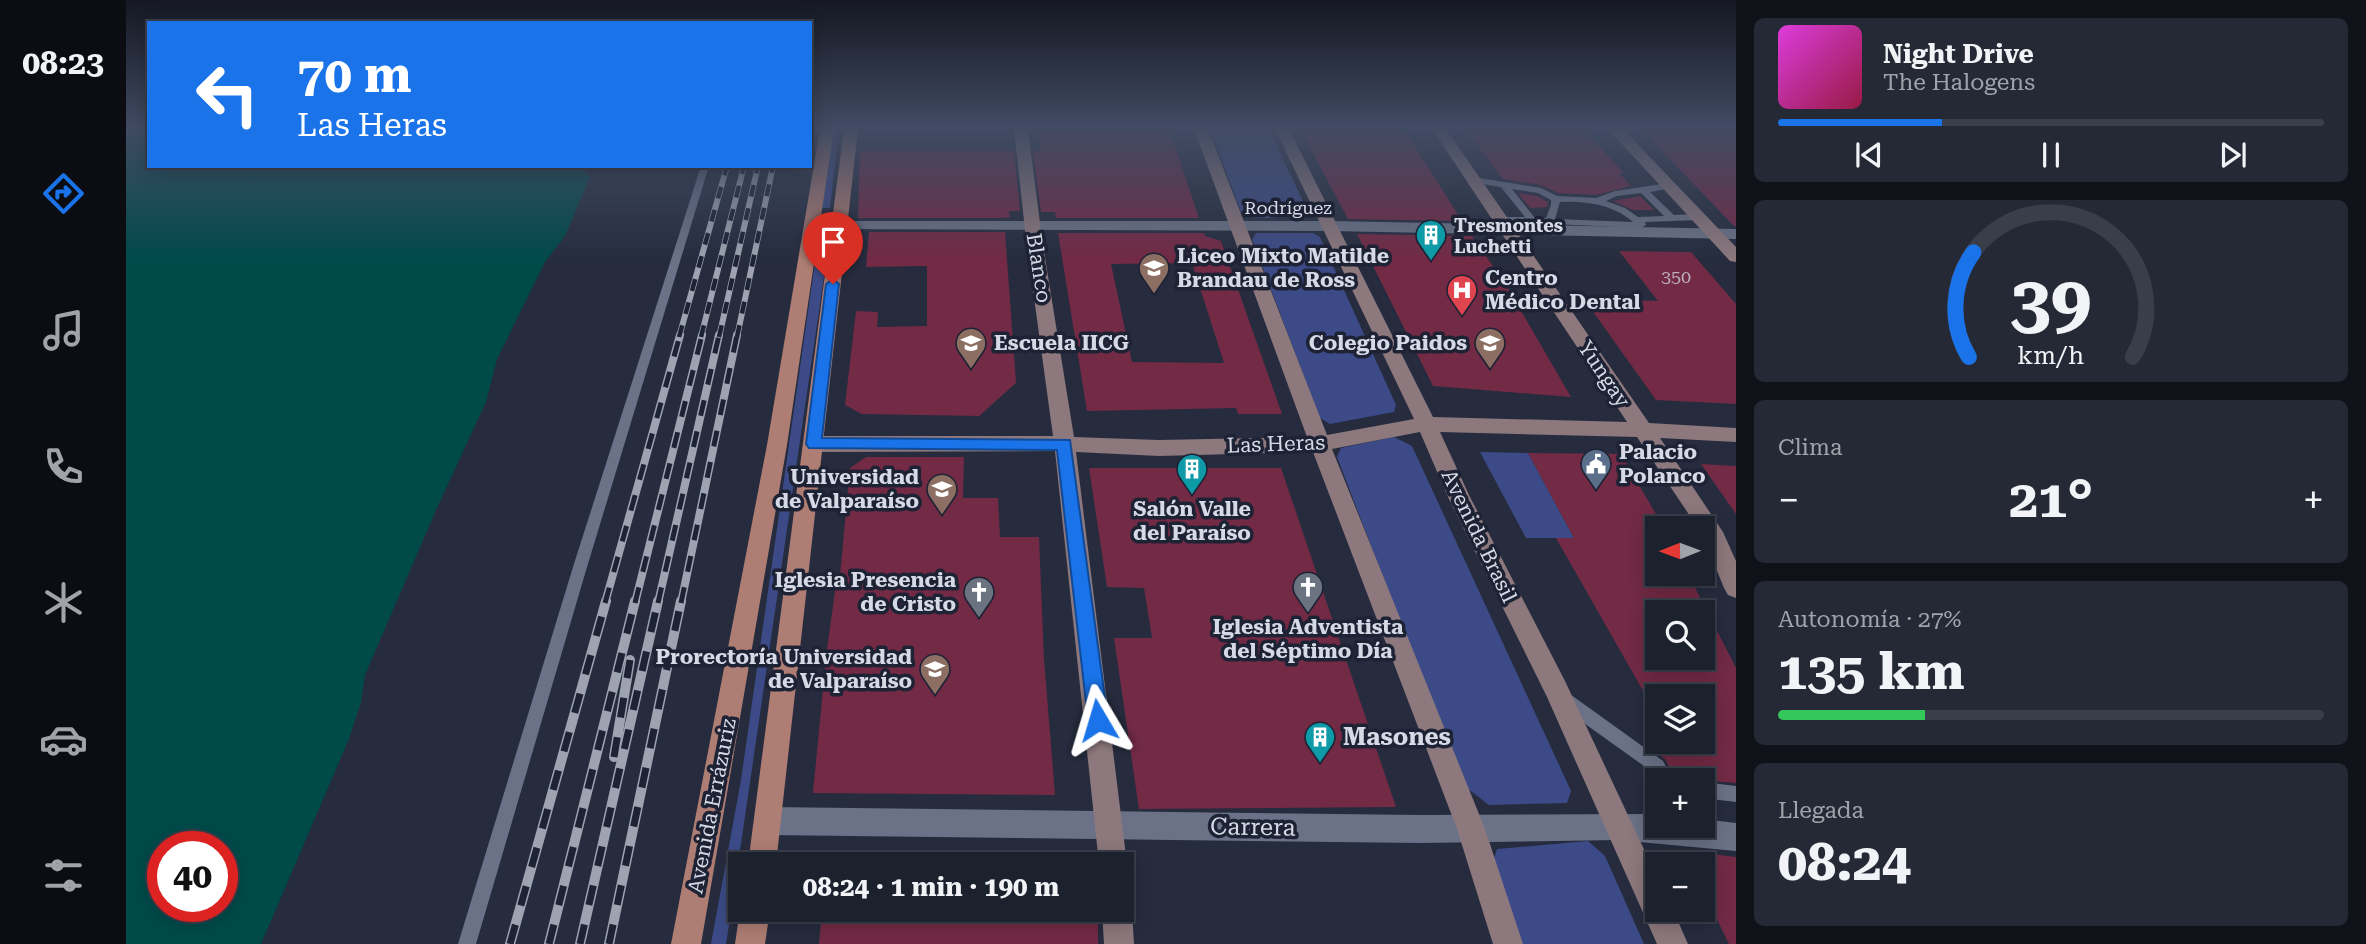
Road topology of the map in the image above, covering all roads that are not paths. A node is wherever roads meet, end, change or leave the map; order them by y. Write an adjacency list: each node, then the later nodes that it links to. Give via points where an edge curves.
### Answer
1 (703, 173): 50 (lane)
2 (820, 173): 51 (main road, Avenida Errázuriz, via 777,445)
3 (846, 173): 19 (main road)
4 (1026, 173): 24 (street, Blanco)
5 (1218, 173): 20 (street)
6 (1303, 173): 21 (street, Avenida Brasil)
7 (1468, 173): 9 (street, Yungay)
8 (1657, 173): 11 (street)
9 (1473, 180): 10 (lane); 18 (street, Yungay)
10 (1504, 185): 13 (lane, via 1541,191); 17 (lane)
11 (1669, 186): 12 (lane); 15 (street)
12 (1643, 190): 14 (lane); 16 (lane)
13 (1555, 199): 14 (lane); 22 (lane)
14 (1599, 200): 23 (lane)
15 (1698, 217): 16 (lane); 25 (street)
16 (1671, 218): 23 (lane)
17 (1532, 220): 18 (lane); 22 (lane)
18 (1503, 224): 21 (street, Rodríguez); 22 (street, Rodríguez); 29 (street, Yungay)
19 (840, 226): 24 (street, Rodríguez); 31 (main road)
20 (1238, 226): 21 (street, Rodríguez); 24 (street, Rodríguez); 33 (street)
21 (1329, 226): 28 (street, Avenida Brasil)
22 (1549, 226): 23 (street, Rodríguez)
23 (1642, 226): 25 (street, Rodríguez)
24 (1032, 228): 32 (street, Blanco)
25 (1713, 233): 26 (street, Rodríguez); 27 (street)
26 (1736, 234)
27 (1736, 257)
28 (1425, 424): 29 (street, Las Heras); 33 (street, Las Heras); 35 (street, Avenida Brasil)
29 (1641, 430): 30 (street, Las Heras); 34 (street, Yungay, via 1712,532)
30 (1736, 435)
31 (814, 444): 32 (street, Las Heras); 39 (main road)
32 (1064, 444): 33 (street, Las Heras); 40 (street, Blanco)
33 (1321, 444): 43 (street)
34 (1736, 588)
35 (1556, 690): 36 (lane); 41 (street, Avenida Brasil)
36 (1658, 768)
37 (1715, 791): 38 (lane)
38 (1736, 794)
39 (769, 821): 40 (street, Carrera); 46 (main road)
40 (1111, 825): 43 (street, Carrera); 47 (street, Blanco)
41 (1618, 826): 42 (street, Carrera); 43 (street, Carrera); 55 (street, Avenida Brasil)
42 (1645, 827)
43 (1471, 829): 54 (street)
44 (1715, 834): 45 (street, Carrera)
45 (1736, 837)
46 (764, 852)
47 (1112, 852)
48 (753, 922): 52 (main road)
49 (1118, 922): 53 (street)
50 (467, 944)
51 (685, 944)
52 (750, 944)
53 (1119, 944)
54 (1508, 944)
55 (1673, 944)

